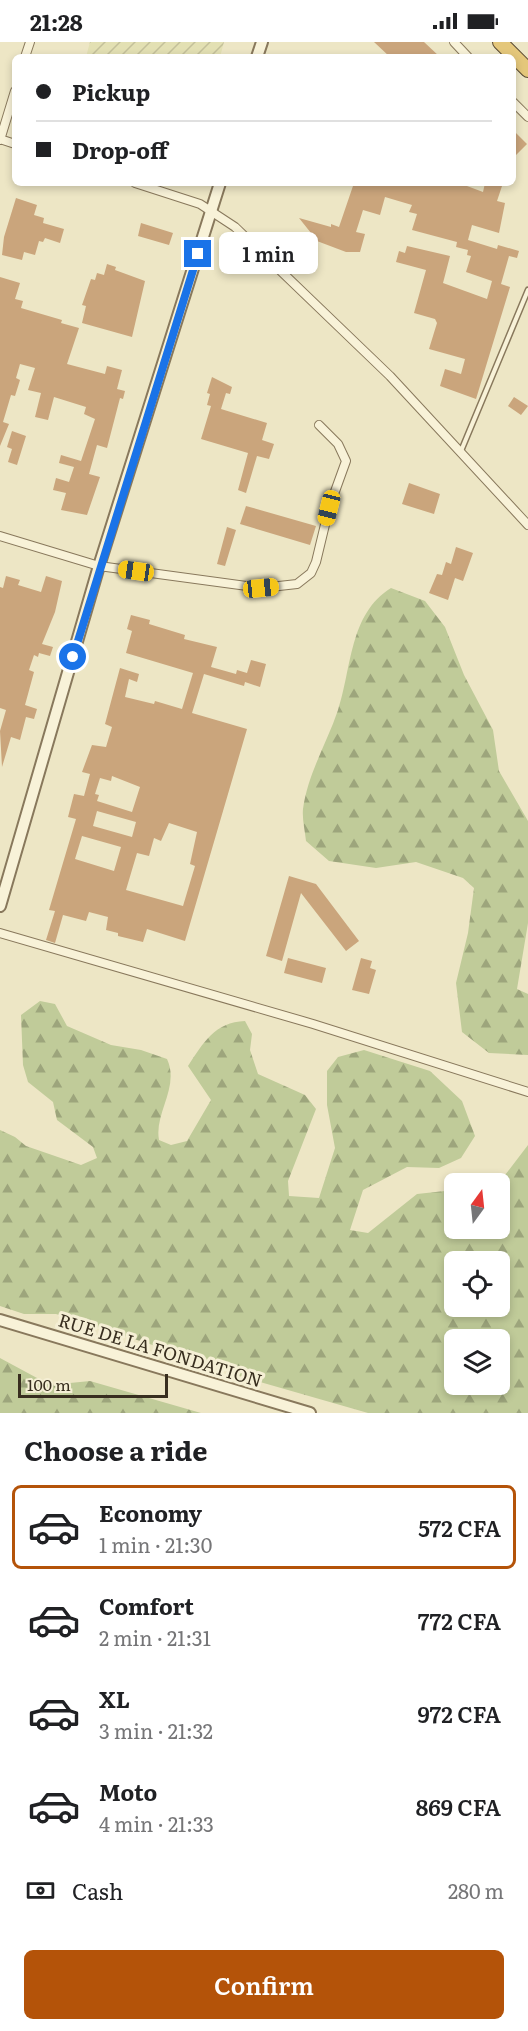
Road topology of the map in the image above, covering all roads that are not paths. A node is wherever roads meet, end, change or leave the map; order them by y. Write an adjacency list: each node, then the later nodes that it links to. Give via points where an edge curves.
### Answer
1 (454, 42): 3 (street)
2 (500, 42): 4 (highway)
3 (465, 54)
4 (512, 54)
5 (516, 58): 6 (highway)
6 (528, 70)
7 (12, 101): 10 (street)
8 (516, 105): 9 (street)
9 (528, 117)
10 (0, 139)
11 (144, 186): 13 (street)
12 (219, 186): 13 (street)
13 (212, 209): 16 (street, via 235,226 390,376); 19 (street)
14 (528, 290): 16 (lane)
15 (319, 425): 19 (street, via 338,444 346,461 316,562 311,573 297,584 261,588)
16 (461, 452): 17 (street)
17 (528, 525)
18 (0, 536): 19 (street)
19 (99, 566): 20 (street)
20 (0, 906)
21 (0, 933): 22 (street, via 313,1024)
22 (528, 1092)
23 (0, 1320): 24 (street, RUE DE LA FONDATION)
24 (310, 1413)

